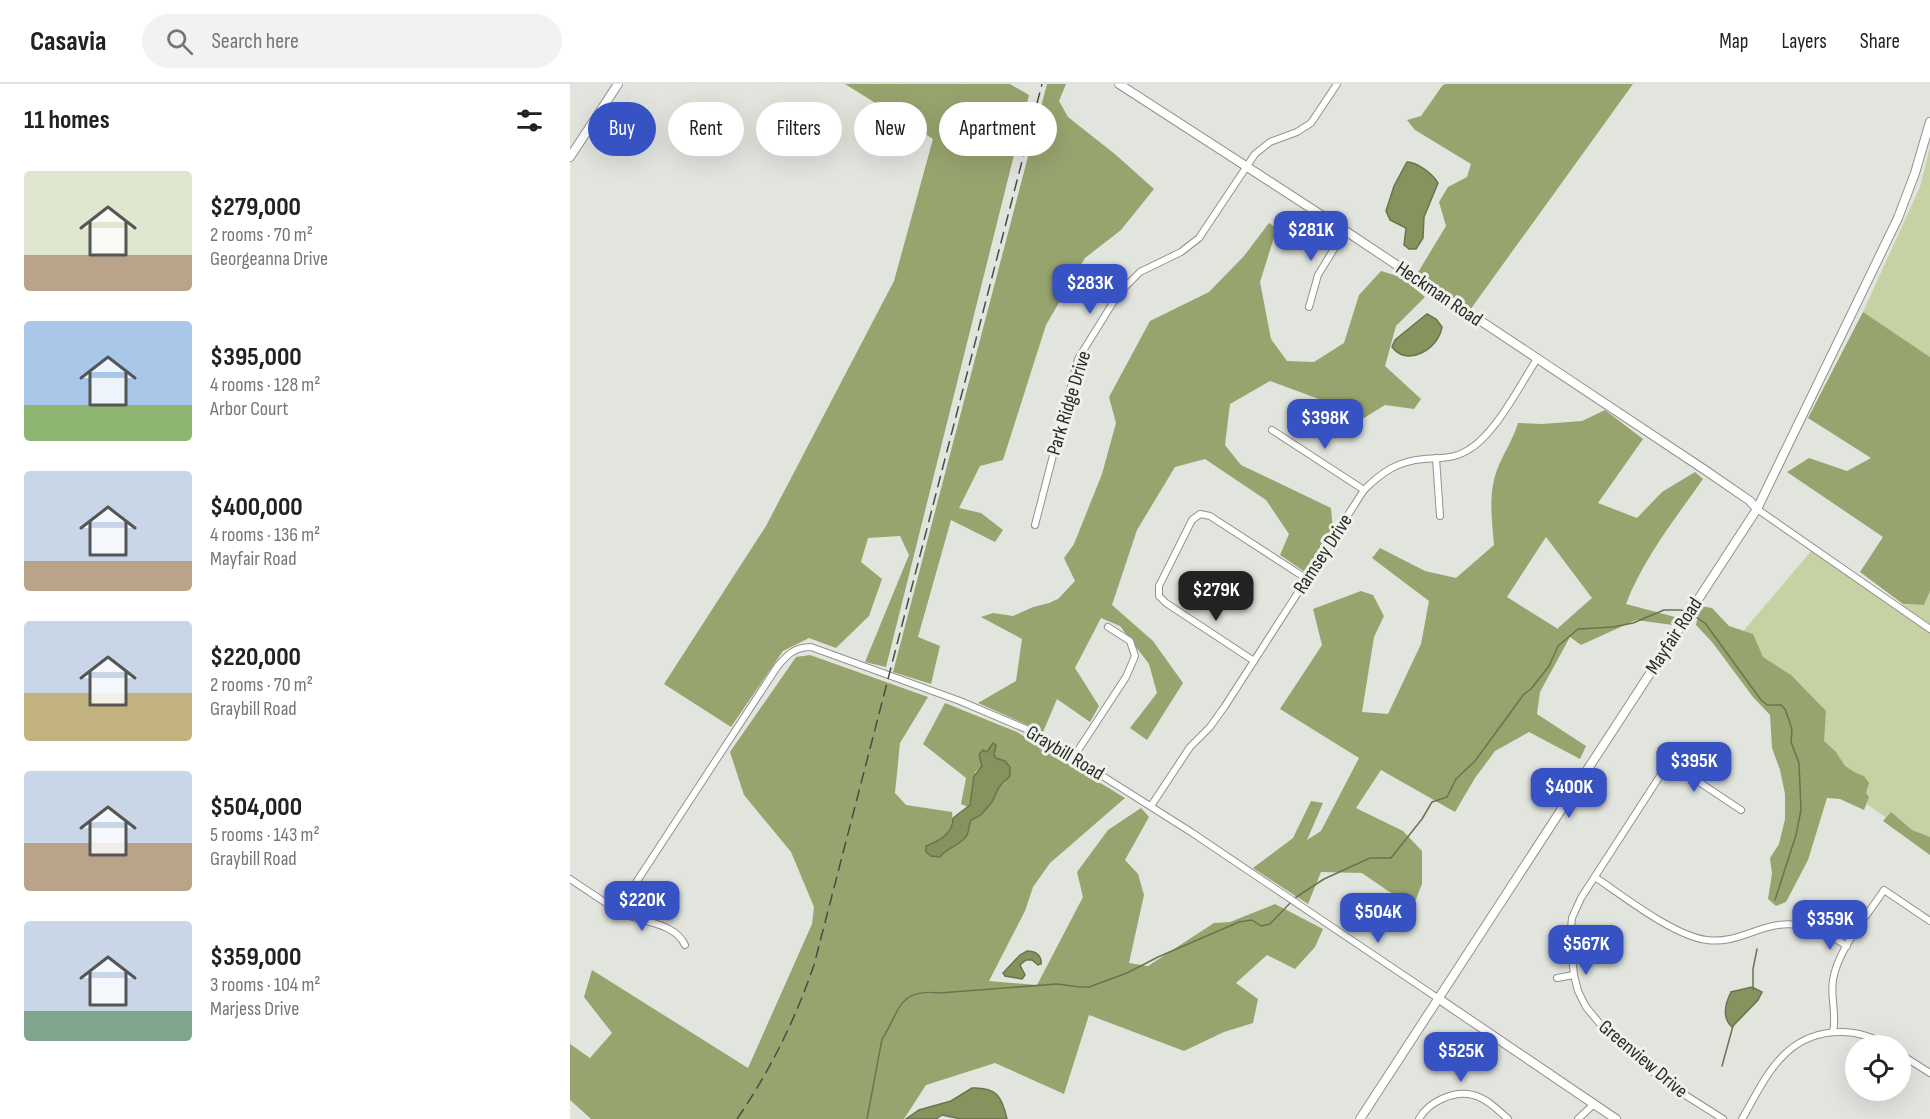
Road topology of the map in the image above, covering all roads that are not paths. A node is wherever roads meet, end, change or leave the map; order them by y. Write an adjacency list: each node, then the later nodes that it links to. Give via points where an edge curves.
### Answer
1 (618, 84): 5 (street)
2 (1119, 84): 6 (street, Heckman Road)
3 (1337, 84): 6 (street, Park Ridge Drive, via 1311,123 1270,142)
4 (1930, 122): 13 (street, Mayfair Road, via 1898,218)
5 (570, 157)
6 (1246, 166): 7 (street, Heckman Road); 15 (street, Park Ridge Drive, via 1199,238 1131,280 1082,350)
7 (1345, 231): 8 (street, via 1318,275); 9 (street, Heckman Road)
8 (1309, 308)
9 (1537, 359): 11 (street, Ramsey Drive, via 1484,438 1467,452); 13 (street, Heckman Road, via 1723,482)
10 (1272, 430): 12 (street)
11 (1436, 458): 12 (street, Ramsey Drive, via 1396,465); 14 (street)
12 (1364, 490): 16 (street, Ramsey Drive)
13 (1756, 509): 18 (street); 31 (street, Mayfair Road)
14 (1440, 516)
15 (1035, 525)
16 (1307, 579): 19 (street, Ramsey Drive); 19 (street, via 1210,516 1200,514 1192,520 1158,588 1159,597)
17 (1108, 627): 20 (street, via 1130,641 1135,656 1126,677)
18 (1930, 629)
19 (1254, 661): 21 (street, Ramsey Drive)
20 (1073, 758): 21 (street, Graybill Road); 25 (street, Graybill Road, via 1033,732 960,701 811,647 797,649 777,667 637,885 622,904)
21 (1151, 806): 31 (street, Graybill Road)
22 (1741, 810): 23 (street, Greenview Drive, via 1669,762)
23 (1595, 877): 28 (street, via 1677,930 1698,939 1729,940 1789,924 1821,930); 29 (street, Greenview Drive, via 1572,918)
24 (570, 879): 25 (street)
25 (612, 907): 27 (street, via 664,927 678,935)
26 (1930, 921): 28 (street, via 1884,890)
27 (685, 945)
28 (1847, 946): 32 (street, via 1833,982)
29 (1574, 975): 30 (street); 42 (street, Greenview Drive, via 1586,1007 1601,1025 1664,1081)
30 (1557, 978)
31 (1439, 999): 36 (street, Graybill Road); 37 (street, Mayfair Road)
32 (1833, 1032): 33 (street); 43 (street, via 1809,1038 1781,1058)
33 (1864, 1035)
34 (1911, 1061): 35 (street)
35 (1930, 1073)
36 (1594, 1104): 40 (street); 41 (street, Graybill Road)
37 (1360, 1119)
38 (1419, 1119): 39 (street, via 1430,1106 1448,1096 1472,1094)
39 (1508, 1119)
40 (1578, 1119)
41 (1616, 1119)
42 (1723, 1119)
43 (1742, 1119)

